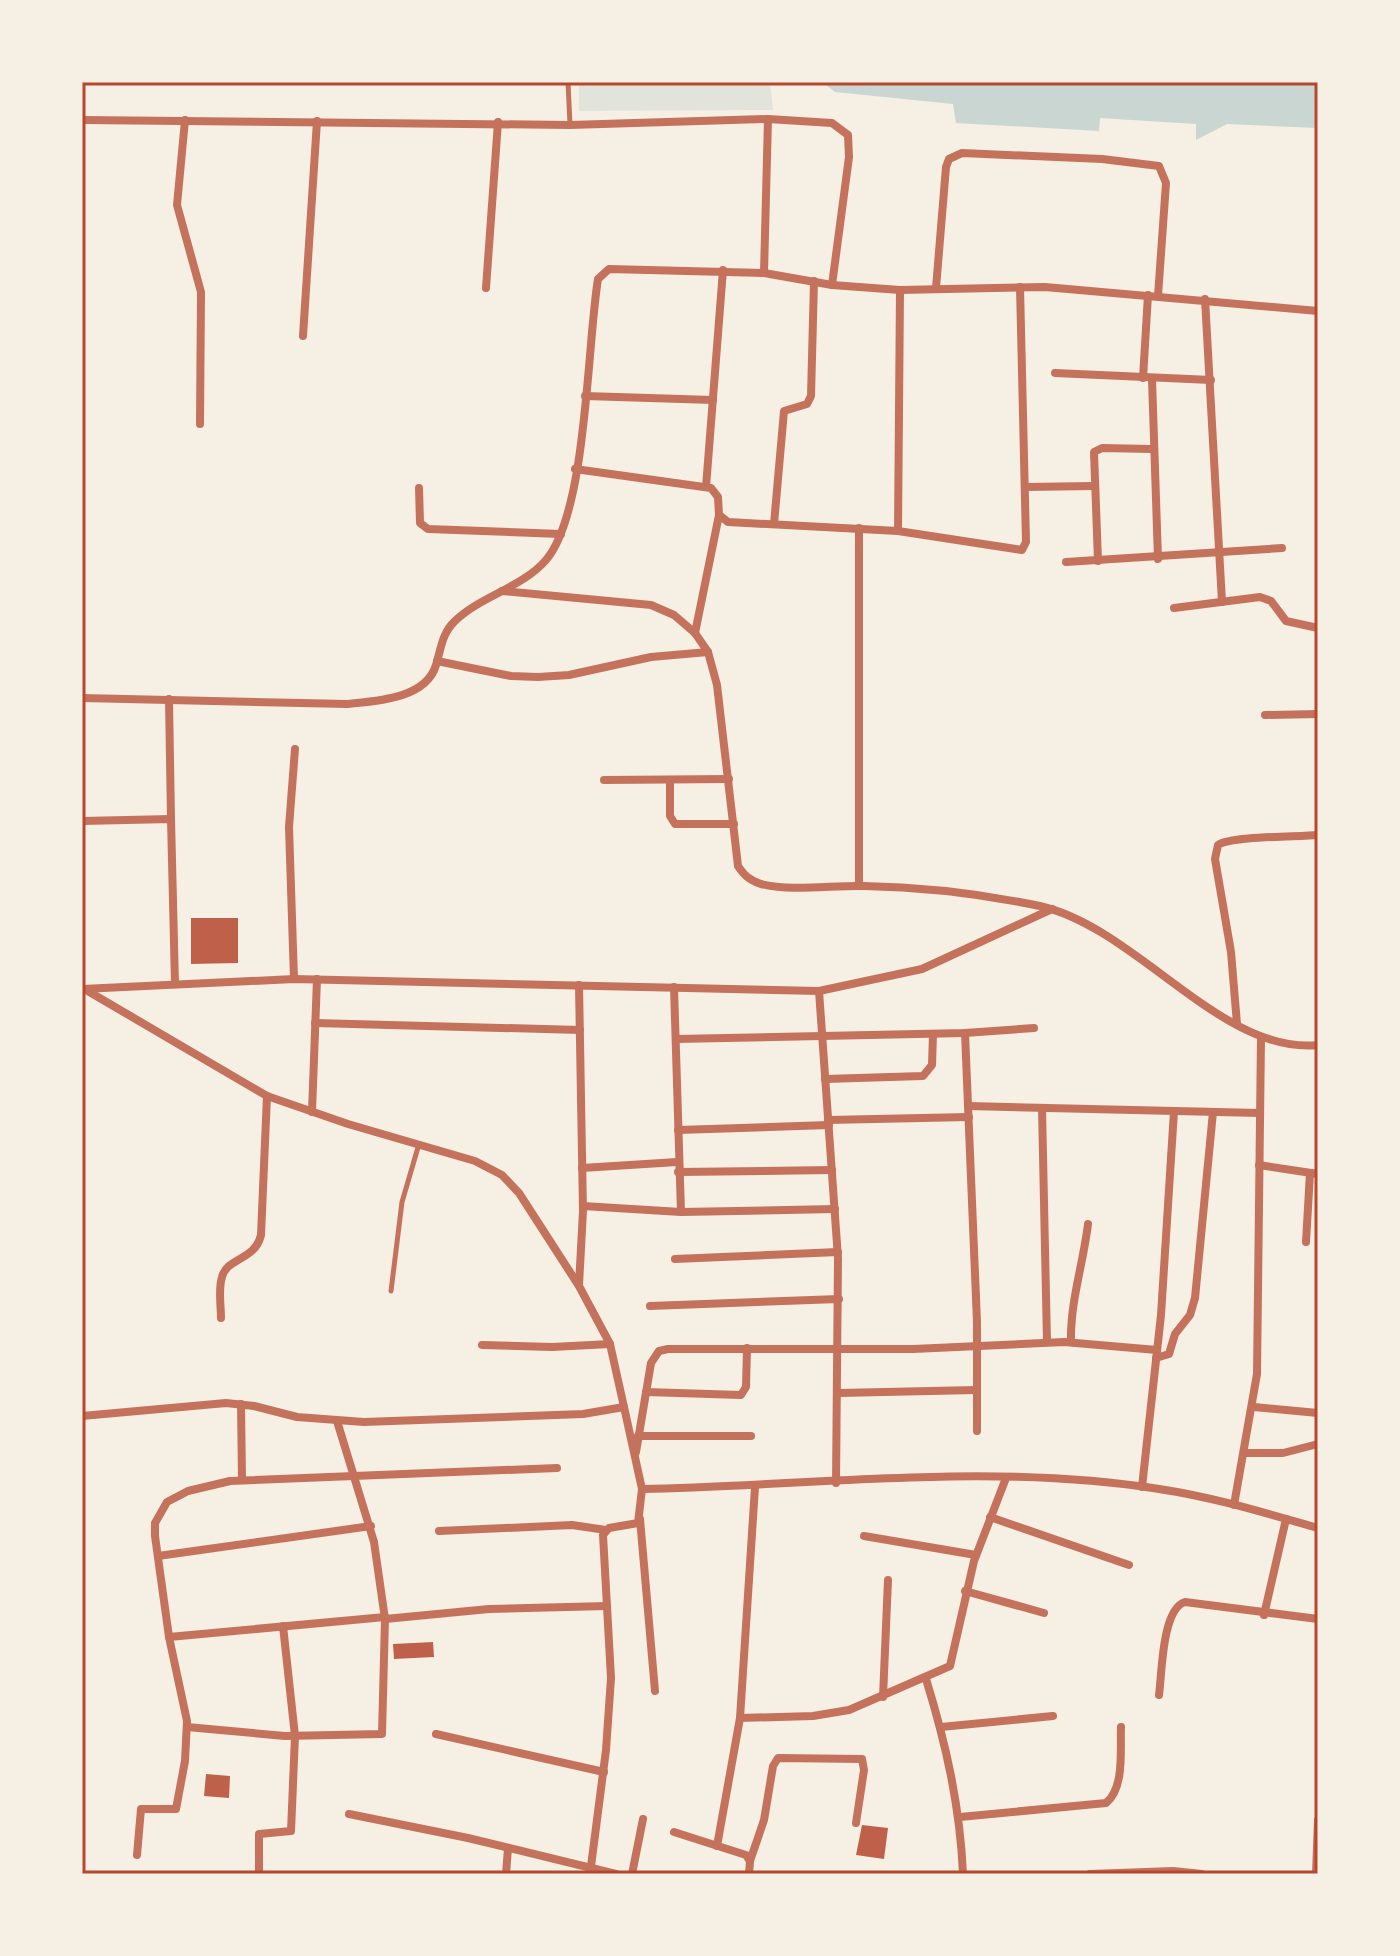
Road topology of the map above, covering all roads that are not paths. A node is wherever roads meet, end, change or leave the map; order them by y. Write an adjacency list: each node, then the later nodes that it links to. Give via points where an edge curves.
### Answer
1 (568, 82): 7 (lane)
2 (768, 119): 7 (street); 9 (street); 11 (street, via 832,123 848,135)
3 (82, 120): 4 (street)
4 (185, 120): 5 (street); 26 (street, via 177,205 201,292)
5 (317, 121): 6 (street); 20 (street)
6 (498, 122): 7 (street); 13 (street)
7 (570, 125)
8 (723, 270): 9 (street); 24 (street, via 622,268 602,273 592,312); 25 (street)
9 (764, 273): 10 (street)
10 (814, 281): 11 (street); 34 (street, via 811,396 807,404 784,411)
11 (832, 285): 15 (street)
12 (1020, 287): 14 (street); 16 (street); 31 (street)
13 (486, 288)
14 (936, 288): 15 (street); 17 (street, via 946,167 949,159 962,153 1159,166 1166,183)
15 (900, 290): 36 (street)
16 (1148, 295): 17 (street); 22 (street)
17 (1158, 296): 18 (street)
18 (1205, 299): 19 (street); 23 (street)
19 (1318, 311)
20 (303, 336)
21 (1055, 373): 22 (street)
22 (1147, 378): 23 (street); 27 (street)
23 (1211, 380): 39 (street)
24 (585, 396): 25 (street); 28 (street)
25 (713, 400): 30 (street)
26 (200, 424)
27 (1151, 449): 29 (street, via 1096,450); 40 (street)
28 (575, 469): 30 (street); 37 (street)
29 (1094, 486): 31 (street); 41 (street)
30 (706, 487): 33 (street, via 718,497)
31 (1025, 487): 36 (street, via 1022,550)
32 (419, 488): 37 (street, via 420,523 428,529)
33 (719, 515): 34 (street, via 728,522); 47 (street)
34 (774, 524): 35 (street)
35 (859, 528): 36 (street); 62 (street)
36 (898, 531)
37 (561, 534): 43 (street, via 546,560)
38 (1282, 548): 39 (street)
39 (1220, 554): 40 (street); 44 (street)
40 (1158, 559): 41 (street)
41 (1098, 561): 42 (street)
42 (1066, 562)
43 (501, 591): 47 (street, via 651,605); 49 (street, via 453,623)
44 (1222, 602): 45 (street); 46 (street, via 1265,598 1286,621)
45 (1174, 608)
46 (1318, 628)
47 (695, 633): 48 (street)
48 (708, 652): 49 (street, via 538,677); 55 (street)
49 (437, 661): 51 (street, via 429,679 416,689 385,700 347,704)
50 (82, 698): 51 (street)
51 (169, 699): 58 (street)
52 (1318, 714): 53 (street)
53 (1265, 715)
54 (295, 749): 64 (street, via 289,827)
55 (729, 779): 57 (street); 60 (street)
56 (604, 780): 57 (street)
57 (670, 780): 60 (street, via 670,816 675,824)
58 (171, 819): 59 (street); 66 (street)
59 (82, 821)
60 (734, 824): 62 (street, via 738,866 746,877 772,886)
61 (1318, 835): 72 (street, via 1228,839 1218,845 1215,859)
62 (859, 886): 63 (street, via 977,894)
63 (1052, 909): 70 (street, via 922,969); 72 (street, via 1101,930)
64 (294, 979): 65 (street); 66 (street)
65 (317, 979): 67 (street); 71 (street)
66 (175, 984): 69 (street)
67 (579, 985): 68 (street); 74 (street)
68 (674, 987): 70 (street); 79 (street)
69 (83, 989): 82 (street)
70 (819, 991): 77 (street)
71 (315, 1023): 74 (street); 86 (street)
72 (1237, 1024): 78 (street)
73 (1034, 1028): 75 (street)
74 (580, 1030): 95 (street)
75 (965, 1033): 76 (street); 83 (street)
76 (933, 1034): 77 (street); 81 (street, via 932,1065 923,1076)
77 (822, 1037): 79 (street); 81 (street)
78 (1261, 1037): 80 (street); 88 (street)
79 (676, 1039): 91 (street)
80 (1318, 1045)
81 (825, 1079): 90 (street)
82 (267, 1096): 86 (street); 109 (street, via 261,1235 256,1251 230,1266 221,1278)
83 (968, 1106): 84 (street); 89 (street)
84 (1042, 1108): 85 (street); 110 (street)
85 (1174, 1111): 87 (street); 117 (street)
86 (312, 1112): 92 (street)
87 (1213, 1112): 88 (street); 117 (street, via 1193,1308 1169,1354)
88 (1260, 1113): 93 (street)
89 (969, 1117): 90 (street); 114 (street)
90 (828, 1123): 91 (street); 96 (street)
91 (678, 1130): 94 (street)
92 (419, 1144): 105 (street, via 502,1175); 106 (lane, via 402,1202)
93 (1259, 1165): 97 (street); 123 (street)
94 (677, 1167): 95 (street); 96 (street); 100 (street)
95 (582, 1168): 98 (street)
96 (832, 1170): 99 (street)
97 (1314, 1174): 102 (street)
98 (583, 1206): 100 (street); 105 (street)
99 (835, 1209): 100 (street); 103 (street)
100 (681, 1212)
101 (1088, 1224): 111 (street, via 1071,1313)
102 (1306, 1242)
103 (838, 1252): 104 (street); 107 (street)
104 (675, 1259)
105 (579, 1286): 112 (street)
106 (391, 1291)
107 (839, 1299): 108 (street); 115 (street)
108 (650, 1306)
109 (221, 1318)
110 (1047, 1342): 111 (street); 114 (street)
111 (1071, 1342): 117 (street)
112 (610, 1344): 113 (street); 122 (street)
113 (482, 1345)
114 (977, 1345): 115 (street); 118 (street)
115 (839, 1347): 116 (street); 120 (street)
116 (747, 1348): 119 (street, via 659,1351); 119 (street, via 741,1395)
117 (1157, 1354): 139 (street)
118 (976, 1390): 120 (street); 127 (street)
119 (646, 1392): 128 (street)
120 (839, 1393): 137 (street)
121 (241, 1404): 125 (street); 126 (street); 136 (street)
122 (624, 1407): 126 (street, via 583,1414); 132 (street)
123 (1254, 1407): 124 (street); 131 (street)
124 (1318, 1413)
125 (82, 1416)
126 (337, 1421): 134 (street)
127 (977, 1431)
128 (638, 1436): 129 (street); 132 (street)
129 (751, 1436)
130 (1318, 1444): 131 (street, via 1283,1453)
131 (1245, 1453): 141 (street)
132 (635, 1457): 140 (street)
133 (557, 1468): 134 (street)
134 (353, 1476): 136 (street); 145 (street)
135 (1006, 1478): 137 (street); 139 (street); 142 (street)
136 (242, 1480): 151 (street, via 188,1491 167,1502 155,1523)
137 (836, 1483): 138 (street)
138 (755, 1487): 140 (street); 167 (street)
139 (1142, 1487): 141 (street)
140 (642, 1489): 143 (street)
141 (1234, 1505): 144 (street)
142 (990, 1517): 150 (street); 152 (street)
143 (640, 1519): 147 (street); 163 (street)
144 (1286, 1519): 146 (street); 157 (street)
145 (371, 1526): 151 (street); 158 (street)
146 (1318, 1528)
147 (606, 1530): 148 (street, via 572,1525); 155 (street)
148 (439, 1531)
149 (864, 1536): 150 (street)
150 (976, 1555): 154 (street)
151 (158, 1556): 161 (street)
152 (1129, 1565)
153 (888, 1580): 165 (street)
154 (965, 1591): 156 (street); 162 (street, via 950,1666)
155 (607, 1606): 158 (street); 173 (street, via 611,1678)
156 (1044, 1613)
157 (1264, 1615): 159 (street); 164 (street, via 1177,1604 1170,1616)
158 (385, 1618): 160 (street); 172 (street, via 382,1734)
159 (1318, 1619)
160 (283, 1626): 161 (street); 172 (street)
161 (169, 1637): 168 (street)
162 (926, 1679): 165 (street); 169 (street)
163 (655, 1691)
164 (1159, 1695)
165 (883, 1697): 167 (street, via 813,1716)
166 (1053, 1716): 169 (street)
167 (740, 1718): 180 (street)
168 (187, 1727): 172 (street); 182 (street, via 176,1809 141,1809)
169 (941, 1727): 175 (street)
170 (1121, 1727): 175 (street, via 1117,1782 1106,1803)
171 (436, 1734): 173 (street)
172 (295, 1736): 185 (street, via 291,1831 259,1834)
173 (604, 1772): 184 (street)
174 (349, 1814): 181 (street)
175 (960, 1817): 190 (street)
176 (643, 1819): 188 (street)
177 (1318, 1820): 193 (street)
178 (856, 1823): 183 (street, via 862,1759 778,1758)
179 (674, 1832): 180 (street)
180 (717, 1846): 183 (street)
181 (508, 1848): 184 (street); 186 (street)
182 (137, 1855)
183 (750, 1861): 189 (street)
184 (591, 1871): 187 (street)
185 (259, 1874)
186 (506, 1874)
187 (616, 1874)
188 (632, 1874)
189 (749, 1874)
190 (963, 1874)
191 (1090, 1874): 192 (street)
192 (1202, 1874)
193 (1316, 1874)

